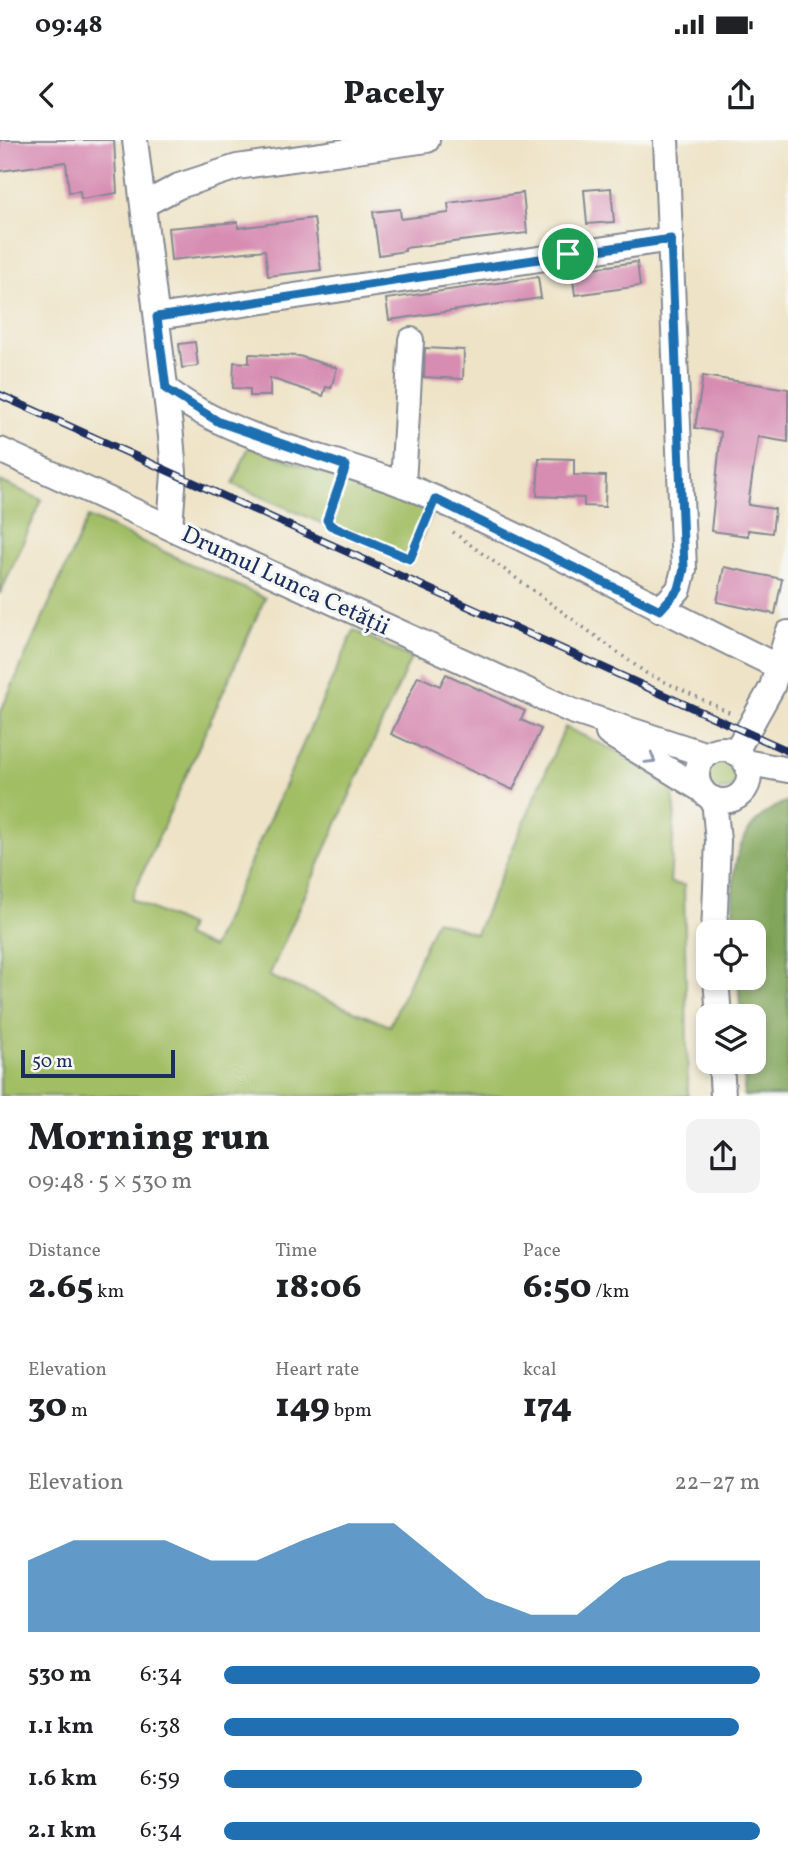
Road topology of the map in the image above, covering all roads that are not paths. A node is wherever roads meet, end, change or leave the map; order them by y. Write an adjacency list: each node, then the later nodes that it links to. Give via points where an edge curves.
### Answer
1 (135, 140): 4 (street)
2 (427, 140): 4 (street, via 237,167 189,182)
3 (666, 140): 5 (street)
4 (143, 205): 6 (street)
5 (671, 239): 6 (street); 12 (street, via 684,569 679,589)
6 (157, 317): 8 (street)
7 (411, 340): 10 (street)
8 (166, 389): 10 (street, via 219,422); 11 (street, via 174,473)
9 (0, 450): 11 (street, Drumul Lunca Cetății)
10 (403, 485): 12 (street)
11 (170, 527): 15 (street, Drumul Lunca Cetății)
12 (660, 610): 14 (street)
13 (788, 633): 14 (street)
14 (779, 667): 17 (street)
15 (572, 711): 16 (street, Drumul Lunca Cetății); 20 (street, Drumul Lunca Cetății, one-way to 20)
16 (707, 755): 17 (street, via 721,750); 20 (street, via 698,768)
17 (740, 757): 18 (street); 20 (street, via 749,775)
18 (788, 770)
19 (788, 782): 20 (street)
20 (722, 795): 21 (street)
21 (715, 920)
22 (722, 1074): 23 (street)
23 (723, 1096)

